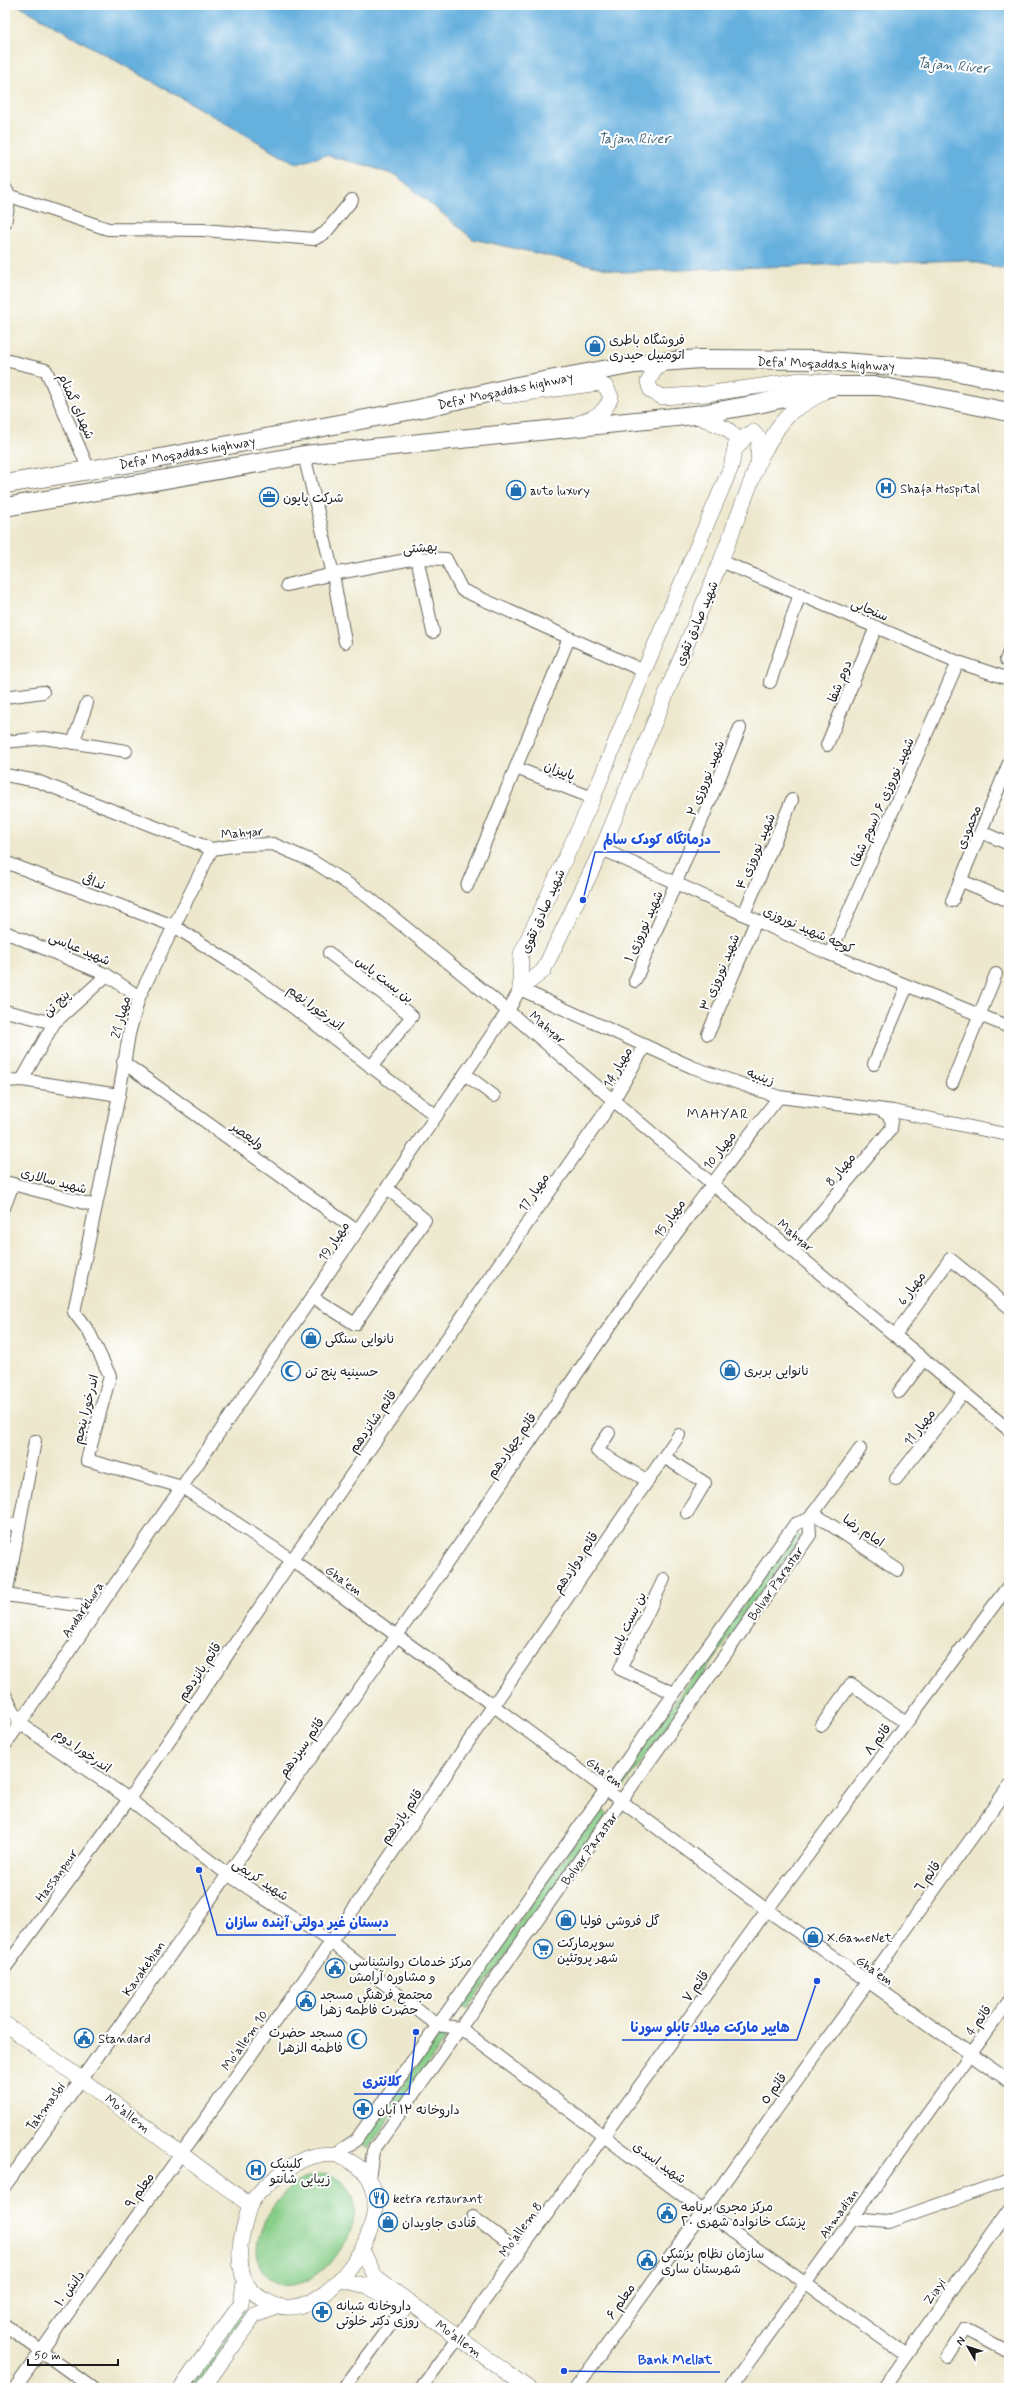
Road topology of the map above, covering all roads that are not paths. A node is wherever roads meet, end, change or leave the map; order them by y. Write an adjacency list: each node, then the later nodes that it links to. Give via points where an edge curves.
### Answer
1 (7, 192): 2 (street, via 108,229 203,230 314,239 325,233); 3 (street)
2 (352, 200)
3 (5, 223)
4 (5, 360): 16 (street, شهدای گمنام, via 46,370)
5 (663, 363): 6 (highway, Defa' Moqaddas highway, via 700,359 881,364 949,370); 8 (main road, via 654,371 648,382 651,392 662,397 706,394 801,380); 9 (highway, Defa' Moqaddas highway, via 635,364 584,373)
6 (1009, 382)
7 (836, 386): 8 (highway, Defa' Moqaddas highway); 11 (highway, Defa' Moqaddas highway, via 758,404); 15 (main road, شهید صادق تقوی, via 792,411 779,426)
8 (879, 386): 10 (highway, Defa' Moqaddas highway)
9 (418, 409): 12 (main road, via 599,383 606,387 611,397 607,408 600,415); 16 (highway, Defa' Moqaddas highway)
10 (1009, 412)
11 (695, 414): 12 (highway, Defa' Moqaddas highway); 13 (main road, via 737,438)
12 (566, 427): 14 (highway, Defa' Moqaddas highway)
13 (735, 450): 15 (main road, via 746,436 753,432 759,439); 29 (main road, شهید صادق تقوی, via 719,496)
14 (304, 455): 18 (highway, Defa' Moqaddas highway); 21 (street)
15 (757, 466): 20 (main road, شهید صادق تقوی)
16 (89, 470): 17 (highway, Defa' Moqaddas highway)
17 (5, 484)
18 (5, 507)
19 (417, 558): 21 (street, بهشتی); 25 (street); 26 (street, بهشتی, via 446,559 462,590)
20 (721, 561): 23 (street, سنجابی); 49 (main road, شهید صادق تقوی)
21 (333, 574): 22 (street, بهشتی); 27 (street)
22 (287, 585)
23 (800, 594): 24 (street, سنجابی); 31 (street)
24 (876, 627): 28 (street, سنجابی); 38 (street, دوم شفا)
25 (432, 632)
26 (569, 638): 29 (street, بهشتی); 41 (street)
27 (345, 642)
28 (958, 662): 30 (street, سنجابی); 61 (street, شهید نوروزی ۶ (سوم شفا))
29 (644, 671): 44 (main road, شهید صادق تقوی)
30 (1009, 679)
31 (770, 682)
32 (43, 692): 33 (street)
33 (5, 697)
34 (87, 703): 37 (street)
35 (740, 728): 52 (street, شهید نوروزی ۲)
36 (5, 742): 37 (street, via 44,738)
37 (73, 743): 39 (street)
38 (828, 745)
39 (126, 751)
40 (1009, 763): 43 (street, محمودی)
41 (516, 768): 44 (street, پاییزان); 53 (street)
42 (5, 775): 48 (street, Mahyar, via 37,781)
43 (1004, 789): 46 (street, محمودی)
44 (593, 798): 66 (main road, شهید صادق تقوی, via 521,954)
45 (792, 800): 56 (street, شهید نوروزی ۴)
46 (982, 832): 47 (street); 51 (street, محمودی)
47 (1009, 844)
48 (212, 849): 58 (street, مهیار 21); 68 (street, Mahyar, via 273,844 314,862 368,897)
49 (602, 849): 52 (street, کوچه شهید نوروزی); 66 (main road, شهید صادق تقوی, via 542,971)
50 (5, 862): 58 (street, ندافی)
51 (962, 881): 54 (street, محمودی); 55 (street)
52 (677, 882): 56 (street, کوچه شهید نوروزی); 64 (street, شهید نوروزی ۱)
53 (467, 886)
54 (952, 901)
55 (1009, 901)
56 (744, 914): 57 (street, کوچه شهید نوروزی)
57 (756, 921): 61 (street, کوچه شهید نوروزی); 73 (street, شهید نوروزی ۳)
58 (174, 926): 67 (street, مهیار 21); 77 (street, اندرخورا نهم, via 252,976)
59 (5, 932): 63 (street, شهید عباسی)
60 (329, 953): 77 (street, بن بست یاس, via 412,1016)
61 (830, 954): 65 (street, کوچه شهید نوروزی)
62 (996, 974): 70 (street)
63 (107, 975): 67 (street, شهید عباسی); 71 (street, پنج تن)
64 (635, 981)
65 (907, 986): 70 (street, کوچه شهید نوروزی); 76 (street)
66 (520, 989): 68 (street, مهیار 19); 74 (street, زینبیه)
67 (139, 997): 75 (street, مهیار 21)
68 (508, 1010): 78 (street, مهیار 19); 85 (street, Mahyar)
69 (5, 1011): 71 (street)
70 (979, 1015): 72 (street, کوچه شهید نوروزی); 81 (street)
71 (54, 1023): 80 (street, پنج تن)
72 (1009, 1027)
73 (708, 1034)
74 (645, 1046): 84 (street, زینبیه, via 692,1067); 85 (street, مهیار 14)
75 (123, 1062): 82 (street, مهیار 21); 94 (street, ولیعصر)
76 (874, 1064)
77 (372, 1066): 87 (street, اندرخورا نهم)
78 (465, 1074): 83 (street); 87 (street, مهیار 19)
79 (5, 1080): 80 (street)
80 (22, 1080): 82 (street)
81 (952, 1083)
82 (119, 1095): 93 (street, مهیار 21)
83 (494, 1096)
84 (778, 1097): 86 (street, زینبیه); 90 (street, مهیار 10)
85 (614, 1101): 90 (street, Mahyar); 98 (street, مهیار 17)
86 (876, 1108): 88 (street, زینبیه); 95 (street, مهیار 8, via 887,1114 892,1121 891,1129)
87 (436, 1116): 91 (street, مهیار 19)
88 (1009, 1135)
89 (9, 1183): 92 (street); 93 (street, شهید سالاری)
90 (711, 1183): 95 (street, Mahyar); 96 (street, مهیار 15)
91 (387, 1188): 94 (street, مهیار 19); 97 (street, via 425,1220 355,1324)
92 (5, 1205)
93 (96, 1206): 112 (street, اندرخورا پنجم, via 74,1312 89,1332 110,1376 87,1460)
94 (357, 1232): 97 (street, مهیار 19)
95 (791, 1249): 100 (street, Mahyar)
96 (648, 1270): 123 (street, قائم چهاردهم)
97 (312, 1297): 112 (street, مهیار 19)
98 (475, 1299): 117 (street, قائم شانزدهم)
99 (1009, 1307): 100 (street, مهیار 6, via 950,1259)
100 (895, 1335): 101 (street, Mahyar)
101 (924, 1359): 102 (street); 103 (street, Mahyar)
102 (899, 1392)
103 (964, 1392): 104 (street, Mahyar); 110 (street, مهیار 11)
104 (1009, 1430)
105 (609, 1433): 111 (street, via 597,1451)
106 (679, 1434): 109 (street, قائم دوازدهم)
107 (35, 1441): 116 (street)
108 (860, 1449): 114 (street, Bolvar Parastar)
109 (664, 1457): 111 (street, قائم دوازدهم); 113 (street, via 705,1483)
110 (896, 1478)
111 (648, 1481): 126 (street, قائم دوازدهم)
112 (182, 1487): 117 (street, Gha'em); 122 (street, Andarkhora)
113 (687, 1513)
114 (811, 1516): 118 (street, امام رضا); 124 (street, Bolvar Parastar, via 795,1524); 134 (street, Bolvar Parastar, via 810,1535)
115 (5, 1523): 116 (street)
116 (19, 1526): 121 (street)
117 (292, 1560): 123 (street, Gha'em); 133 (street, قائم پانزدهم)
118 (898, 1570)
119 (664, 1579): 124 (street, بن بست یاس, via 620,1669)
120 (1009, 1584): 127 (street, قائم ٨)
121 (6, 1595): 122 (street)
122 (99, 1608): 128 (street, Andarkhora)
123 (397, 1636): 126 (street, Gha'em); 135 (street, قائم سیزدهم)
124 (674, 1693): 132 (street, Bolvar Parastar)
125 (5, 1695): 128 (street)
126 (494, 1706): 132 (street, Gha'em); 137 (street, قائم یازدهم)
127 (906, 1723): 129 (street, via 851,1684); 136 (street, قائم ٨)
128 (21, 1724): 130 (street, Andarkhora); 133 (street, اندرخورا دوم)
129 (822, 1725)
130 (5, 1745)
131 (1009, 1786): 139 (street, قائم ٦)
132 (605, 1790): 134 (street, Gha'em); 142 (street, Bolvar Parastar)
133 (129, 1799): 135 (street, شهید کریمی); 138 (street, Hassanpour)
134 (622, 1802): 136 (street, Gha'em); 143 (street, Bolvar Parastar)
135 (227, 1874): 137 (street, شهید کریمی); 145 (street, Kavakebian)
136 (767, 1910): 139 (street, Gha'em); 147 (street, قائم ٧)
137 (331, 1942): 142 (street, شهید کریمی); 149 (street, Mo'allem 10)
138 (5, 1968)
139 (867, 1982): 144 (street, Gha'em); 155 (street, قائم ٥)
140 (1009, 2001): 144 (street, قائم 4)
141 (5, 2024): 145 (main road, Mo'allem)
142 (437, 2025): 143 (street); 148 (street, Bolvar Parastar, via 356,2140)
143 (460, 2028): 147 (street, شهید اسدی); 150 (street, Bolvar Parastar, via 373,2151)
144 (970, 2055): 146 (street, Gha'em); 157 (street, Ahmadian)
145 (83, 2078): 149 (main road, Mo'allem); 152 (street, Tahmasbi)
146 (1009, 2082)
147 (604, 2138): 155 (street, شهید اسدی); 160 (street, Mo'allem 8)
148 (335, 2154): 150 (main road, via 354,2163); 153 (main road, via 314,2156 295,2163 281,2173)
149 (181, 2155): 153 (main road, Mo'allem); 158 (street, معلم ٩)
150 (369, 2178): 159 (main road, via 375,2199 374,2218)
151 (1009, 2180): 157 (street, via 888,2222)
152 (5, 2186)
153 (250, 2205): 162 (main road, via 239,2242 239,2262)
154 (1009, 2209): 170 (street, Ziayi)
155 (702, 2210): 163 (street, شهید اسدی); 180 (street, معلم ۶)
156 (473, 2217): 160 (street)
157 (851, 2219): 163 (street, Ahmadian)
158 (120, 2241): 168 (street, دانش ۱۰)
159 (362, 2250): 161 (main road); 167 (main road, Mo'allem, via 376,2278)
160 (520, 2252): 167 (street, Mo'allem 8)
161 (340, 2280): 164 (main road, via 318,2298 300,2305); 165 (main road, Mo'allem, via 368,2286)
162 (244, 2282): 164 (main road, via 259,2297); 174 (main road, via 241,2304)
163 (806, 2284): 170 (street, شهید اسدی); 181 (street, Ahmadian)
164 (279, 2306): 175 (main road, via 255,2315)
165 (402, 2309): 167 (main road, Mo'allem); 176 (street)
166 (5, 2325): 168 (street)
167 (456, 2341): 177 (street, Mo'allem 8); 178 (main road, Mo'allem); 179 (main road, Mo'allem)
168 (41, 2351): 172 (street, دانش ۱۰); 173 (street)
169 (1009, 2352): 171 (street, via 965,2329)
170 (906, 2355): 182 (street, Ziayi)
171 (948, 2356)
172 (15, 2388)
173 (92, 2388)
174 (180, 2388)
175 (203, 2388)
176 (344, 2388)
177 (421, 2388)
178 (513, 2388)
179 (528, 2388)
180 (576, 2388)
181 (730, 2388)
182 (883, 2388)

